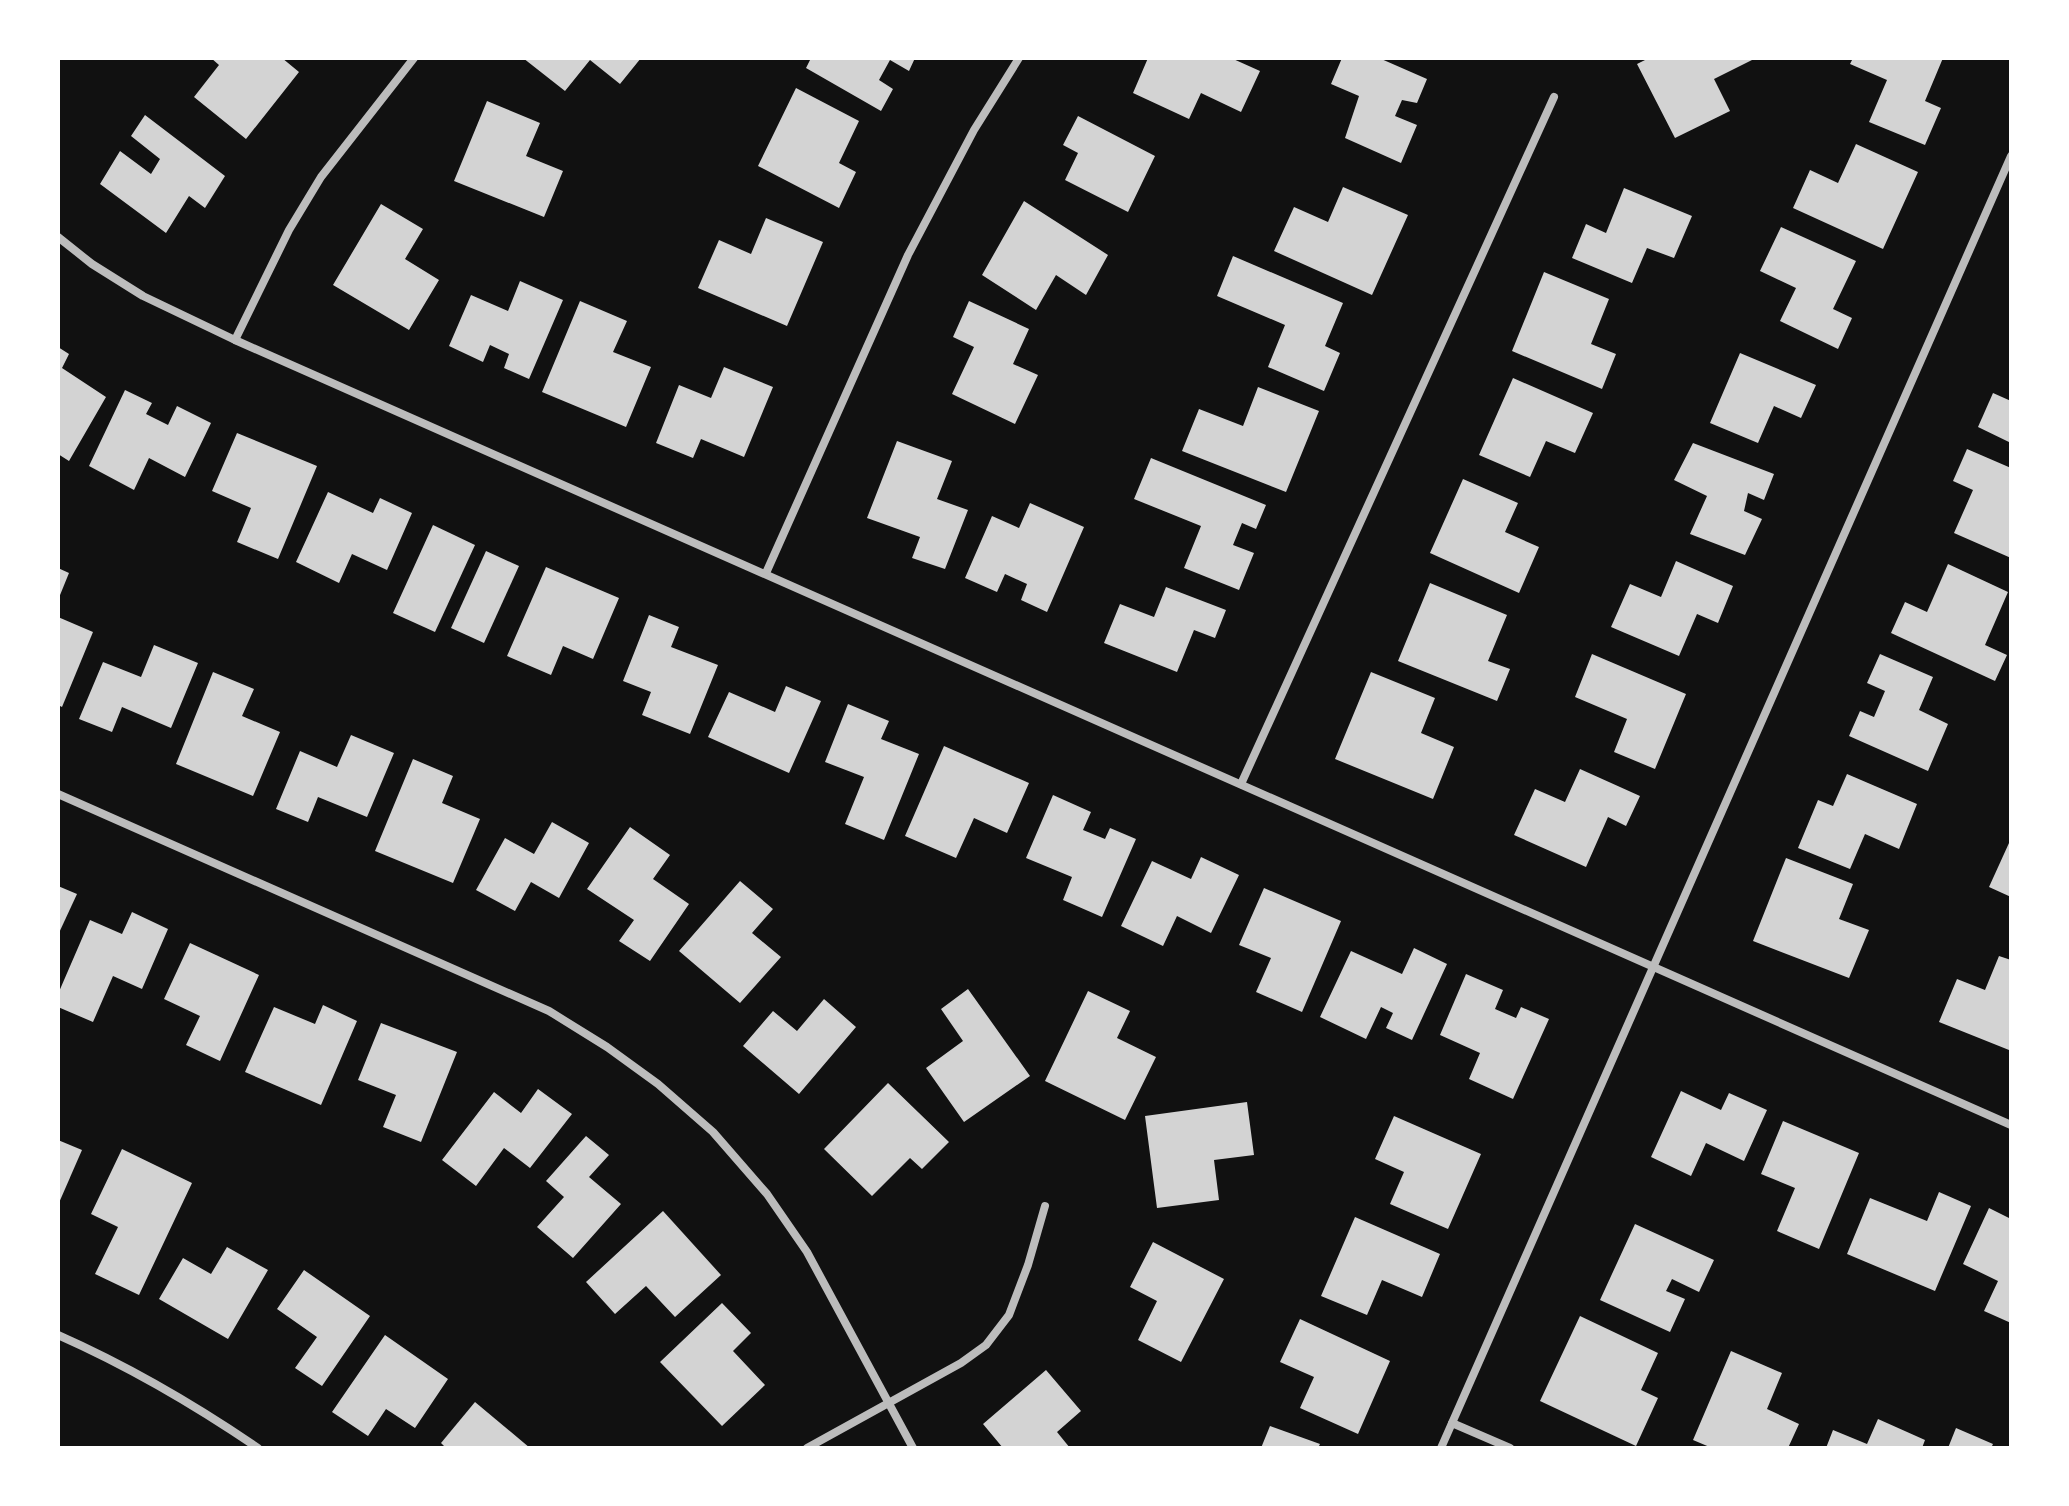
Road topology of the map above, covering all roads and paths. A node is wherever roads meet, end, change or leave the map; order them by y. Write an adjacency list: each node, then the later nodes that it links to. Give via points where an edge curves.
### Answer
1 (414, 58): 6 (street, via 321,177)
2 (1019, 58): 7 (street, via 908,255)
3 (1554, 97): 8 (street)
4 (2011, 156): 10 (street)
5 (58, 237): 6 (street, via 143,296)
6 (235, 340): 7 (street)
7 (766, 573): 8 (street)
8 (1241, 784): 10 (street)
9 (58, 794): 14 (street, via 549,1011 658,1084 713,1132 767,1194 807,1252)
10 (1653, 966): 11 (street); 15 (street)
11 (2011, 1125)
12 (1045, 1206): 14 (street, via 1009,1315 986,1345)
13 (58, 1335): 16 (street, via 166,1390)
14 (888, 1403): 17 (street); 18 (street)
15 (1452, 1423): 19 (street); 20 (street)
16 (258, 1448)
17 (807, 1448)
18 (913, 1448)
19 (1441, 1448)
20 (1510, 1448)

